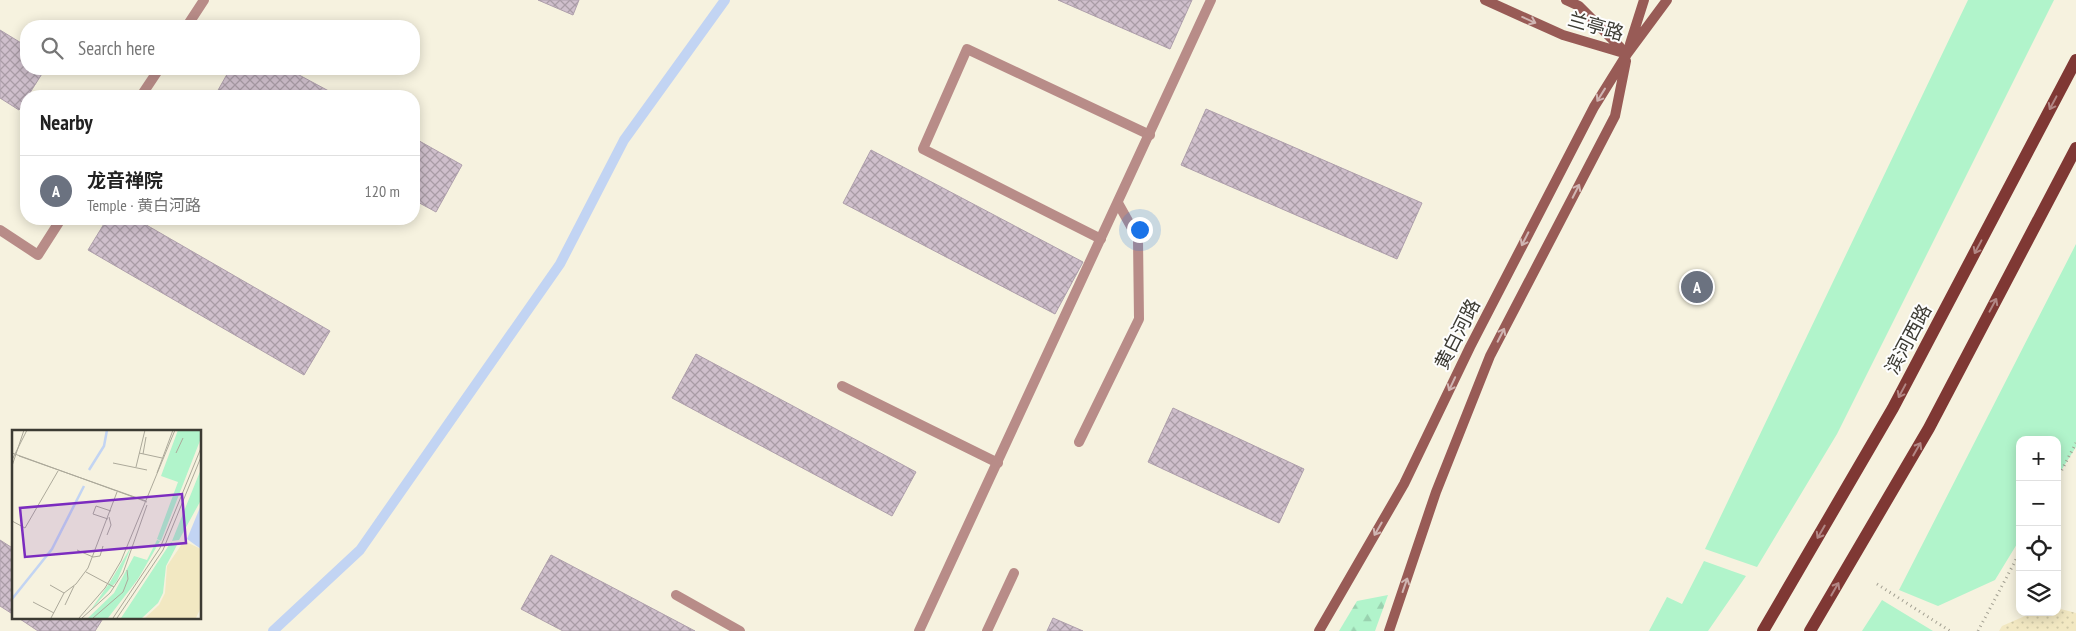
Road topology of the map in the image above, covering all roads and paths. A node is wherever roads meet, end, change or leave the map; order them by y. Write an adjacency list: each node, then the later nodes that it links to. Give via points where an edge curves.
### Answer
1 (204, 0): 7 (street)
2 (1211, 0): 12 (street)
3 (1485, 0): 8 (street, 兰亭路, one-way to 8, via 1563,36)
4 (1566, 0): 8 (street, 兰亭路, via 1579,6)
5 (1644, 0): 8 (street, 黄白河路)
6 (1667, 0): 8 (street, 黄白河路)
7 (191, 20)
8 (1627, 54): 30 (street, 黄白河路, one-way to 30, via 1589,116 1470,347 1404,484); 31 (street, 黄白河路, one-way to 8, via 1436,492 1490,356 1615,116)
9 (2076, 60): 32 (main road, 滨河西路, one-way to 32, via 1893,408)
10 (155, 75): 11 (street)
11 (145, 90)
12 (1150, 135): 14 (street); 17 (street, via 966,49 923,149)
13 (2076, 148): 33 (main road, one-way to 13, via 1929,428)
14 (1118, 202): 17 (street); 19 (street, via 1138,239 1139,319)
15 (58, 225): 16 (street, via 38,255)
16 (0, 230)
17 (1102, 239): 21 (street)
18 (842, 386): 21 (street)
19 (1079, 442)
20 (2076, 443): 22 (path)
21 (998, 463): 28 (street)
22 (2061, 471)
23 (2016, 560): 35 (path)
24 (1014, 574): 29 (street)
25 (1877, 584): 34 (path)
26 (676, 595): 27 (street)
27 (740, 631)
28 (919, 631)
29 (988, 631)
30 (1320, 631)
31 (1389, 631)
32 (1763, 631)
33 (1810, 631)
34 (1950, 631)
35 (1978, 631)

